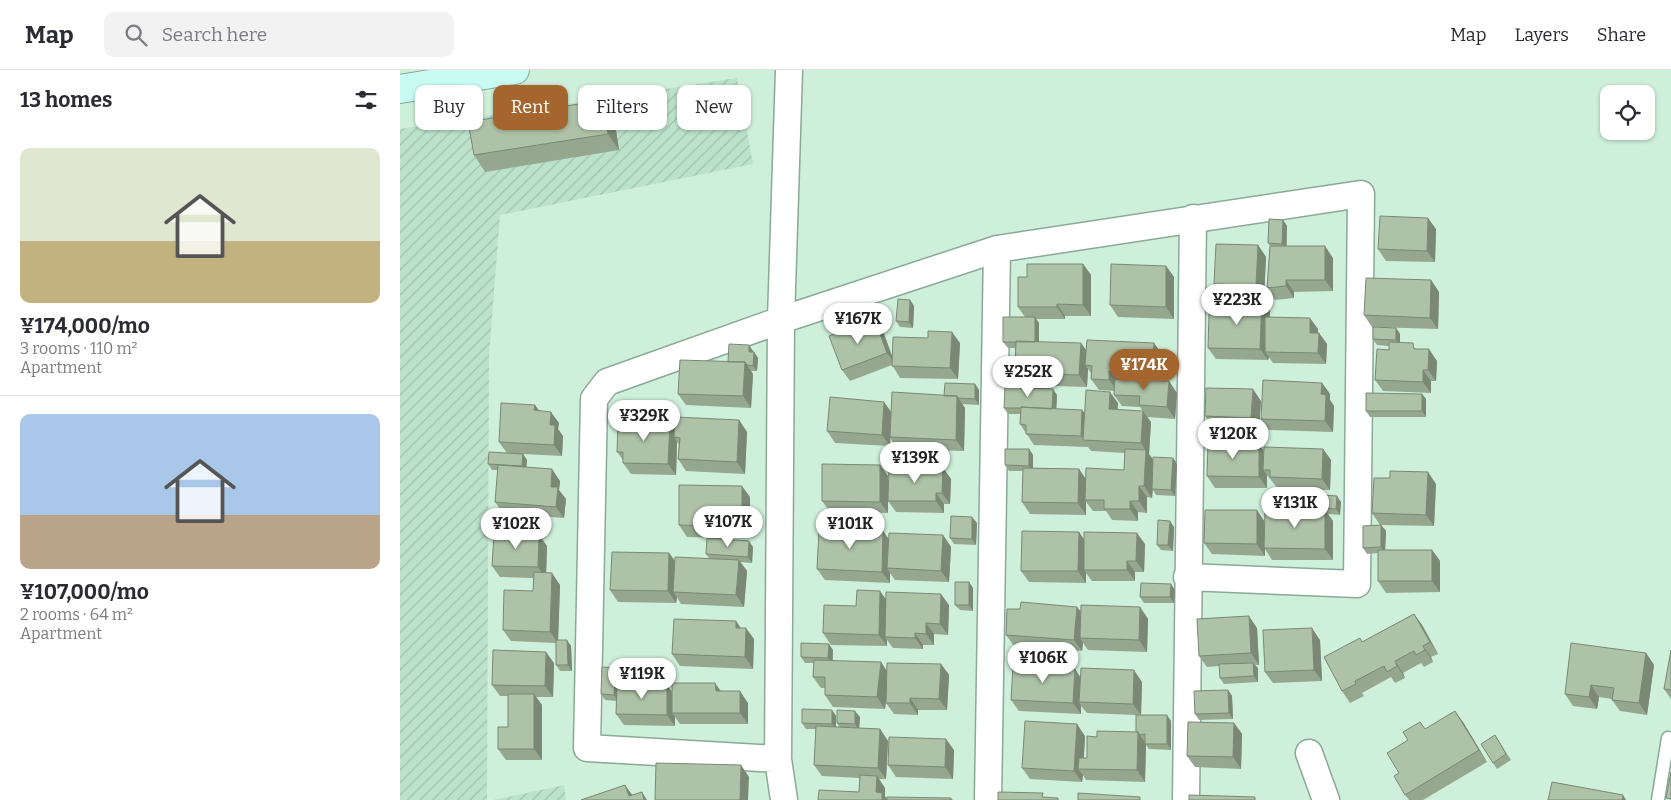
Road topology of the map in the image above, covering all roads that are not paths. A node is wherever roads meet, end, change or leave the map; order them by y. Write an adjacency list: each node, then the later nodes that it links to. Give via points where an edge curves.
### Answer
1 (515, 70): 3 (street)
2 (789, 70): 6 (street)
3 (400, 89)
4 (1193, 218): 5 (street); 7 (street); 7 (street, via 1361,194 1357,584)
5 (997, 249): 6 (street); 12 (street)
6 (782, 320): 10 (street); 10 (street, via 607,382 594,399 587,748)
7 (1187, 578): 13 (street)
8 (1671, 739): 15 (lane, via 1668,738)
9 (1309, 753): 14 (street)
10 (778, 759): 11 (street)
11 (784, 800)
12 (988, 800)
13 (1186, 800)
14 (1326, 800)
15 (1658, 800)

